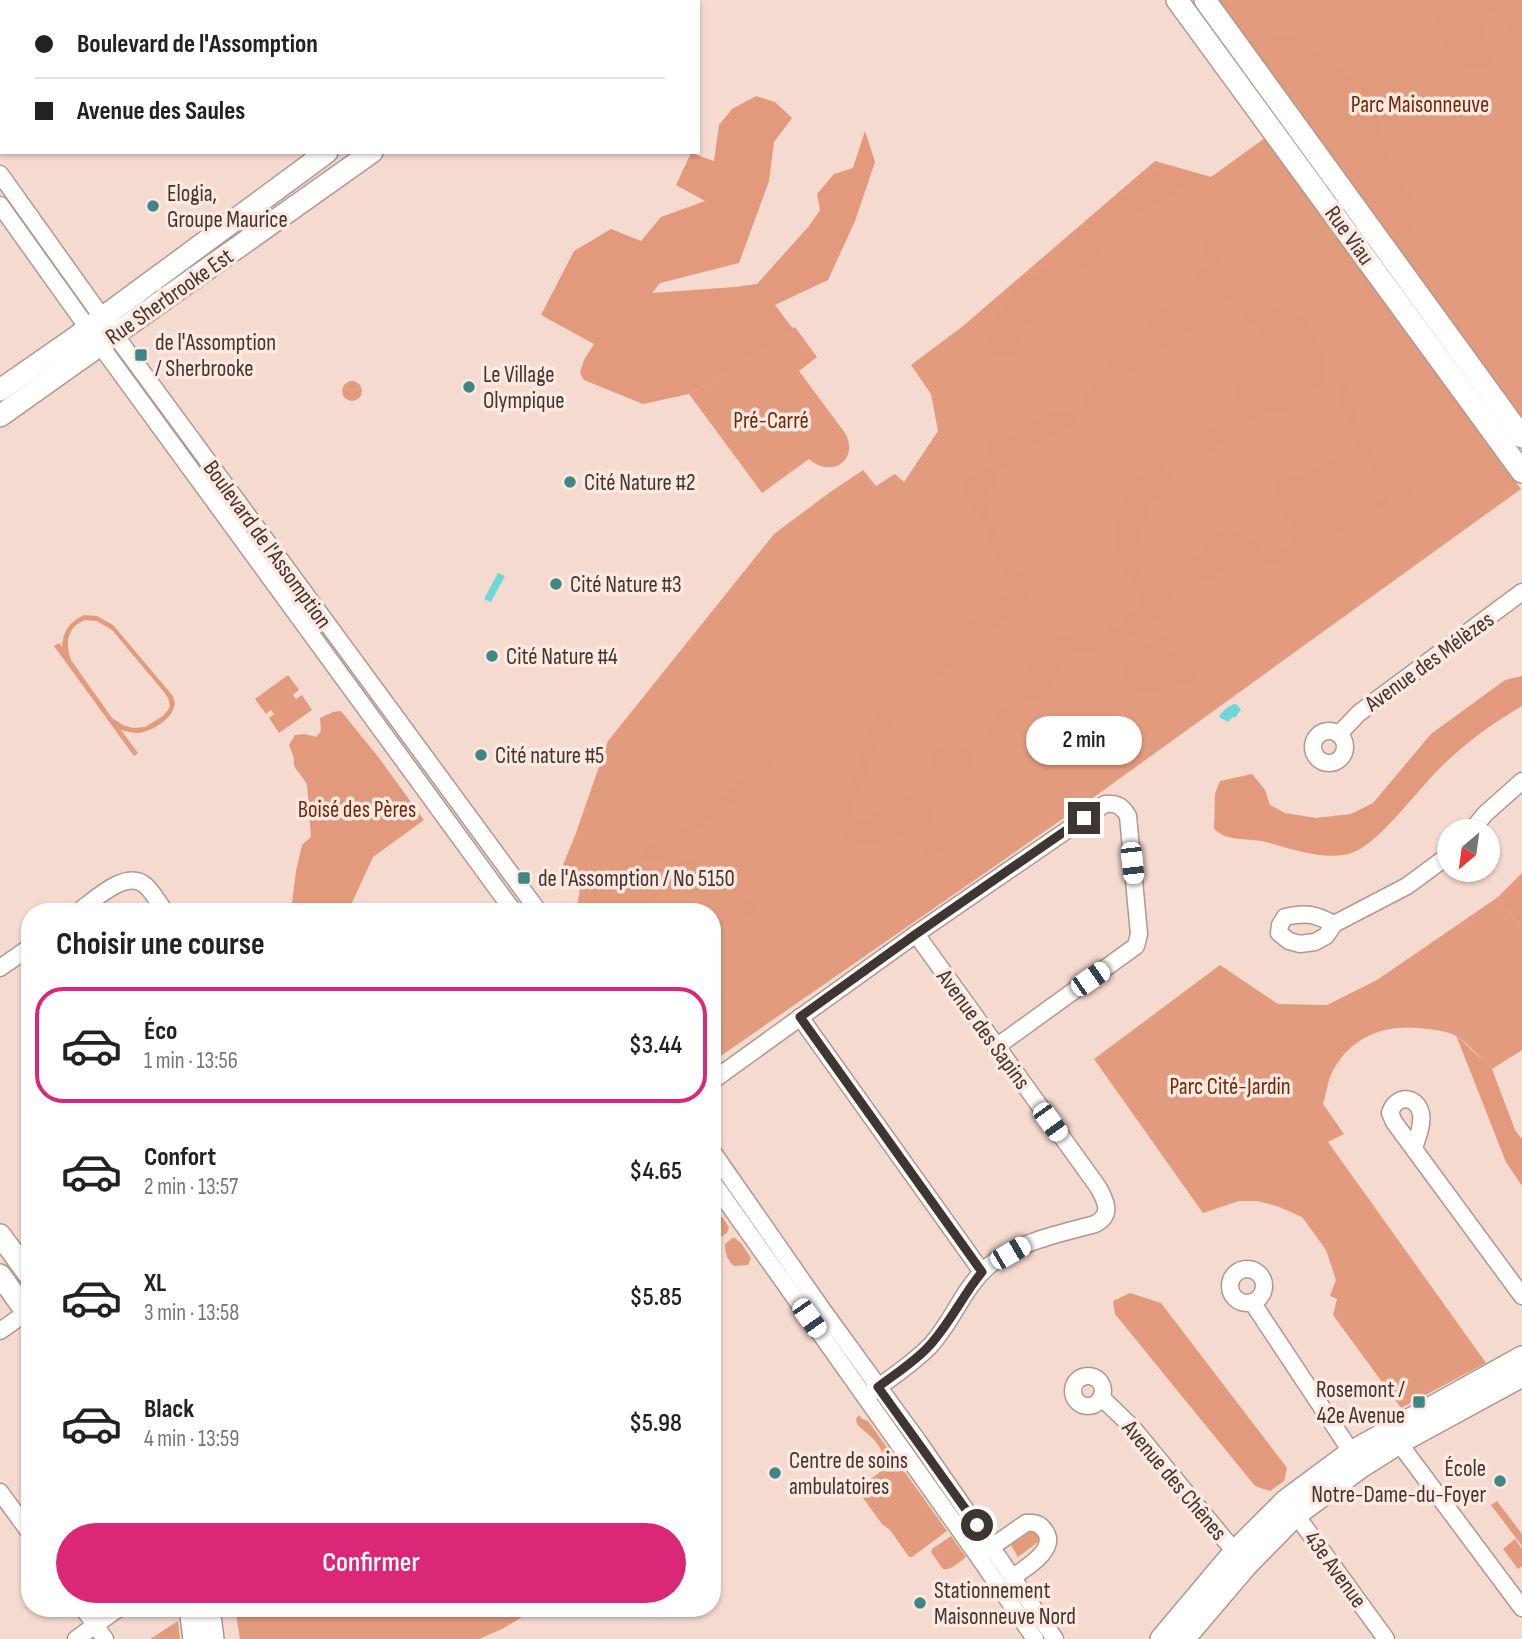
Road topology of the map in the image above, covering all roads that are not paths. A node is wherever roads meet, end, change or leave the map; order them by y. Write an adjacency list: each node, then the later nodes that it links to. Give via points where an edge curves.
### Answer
1 (1177, 0): 13 (main road, Rue Viau)
2 (1205, 0): 12 (main road, Rue Viau)
3 (324, 154): 9 (main road, Rue Sherbrooke Est)
4 (369, 154): 9 (main road, Rue Sherbrooke Est)
5 (0, 174): 7 (street, Boulevard de l'Assomption)
6 (0, 205): 8 (street, Boulevard de l'Assomption)
7 (60, 259): 8 (street); 9 (street, Boulevard de l'Assomption)
8 (46, 270): 9 (street, Boulevard de l'Assomption)
9 (101, 331): 10 (main road, Rue Sherbrooke Est); 11 (main road, Rue Sherbrooke Est); 21 (street, Boulevard de l'Assomption); 22 (street, Boulevard de l'Assomption)
10 (0, 390)
11 (0, 416)
12 (1522, 437)
13 (1522, 472)
14 (1522, 593): 15 (street, Avenue des Mélèzes, via 1359,713)
15 (1339, 734)
16 (1522, 781): 17 (street)
17 (1481, 819)
18 (1437, 864): 23 (street, via 1407,886)
19 (91, 903): 20 (street, via 132,879 146,886)
20 (158, 903)
21 (508, 903)
22 (532, 903)
23 (1334, 924)
24 (916, 934): 27 (street); 28 (street, Avenue des Sapins); 28 (street, via 1105,804 1122,807 1128,816 1139,934 1136,946)
25 (21, 953): 26 (street)
26 (0, 968)
27 (800, 1017): 29 (street); 35 (street)
28 (996, 1047): 35 (street, Avenue des Sapins, via 1098,1187 1106,1211 1095,1224 1026,1243)
29 (721, 1074)
30 (1414, 1149): 37 (street)
31 (721, 1165): 43 (street)
32 (721, 1193): 43 (street)
33 (0, 1235): 34 (main road)
34 (21, 1264)
35 (982, 1272): 43 (street, Avenue des Sapins, via 929,1347)
36 (0, 1275): 39 (main road)
37 (1522, 1296)
38 (1252, 1302): 46 (street)
39 (21, 1303)
40 (21, 1318): 41 (street)
41 (0, 1332)
42 (1518, 1373): 45 (main road)
43 (872, 1392): 50 (street, via 918,1441)
44 (1101, 1397): 51 (street, Avenue des Chênes, via 1132,1427)
45 (1394, 1437): 46 (main road); 53 (street)
46 (1356, 1460): 48 (main road)
47 (0, 1492): 49 (street)
48 (1291, 1508): 51 (main road); 67 (street, 43e Avenue)
49 (21, 1521)
50 (985, 1551): 52 (street); 52 (street, via 1026,1523 1040,1525 1048,1534 1045,1549); 64 (street)
51 (1241, 1558): 59 (main road)
52 (1013, 1577): 65 (street)
53 (1522, 1608)
54 (90, 1617): 58 (street)
55 (107, 1617): 58 (street)
56 (191, 1617): 62 (main road)
57 (210, 1617): 63 (main road)
58 (96, 1625): 60 (street); 61 (street)
59 (1189, 1631): 66 (main road)
60 (76, 1639)
61 (106, 1639)
62 (194, 1639)
63 (213, 1639)
64 (1035, 1639)
65 (1055, 1639)
66 (1161, 1639)
67 (1386, 1639)

